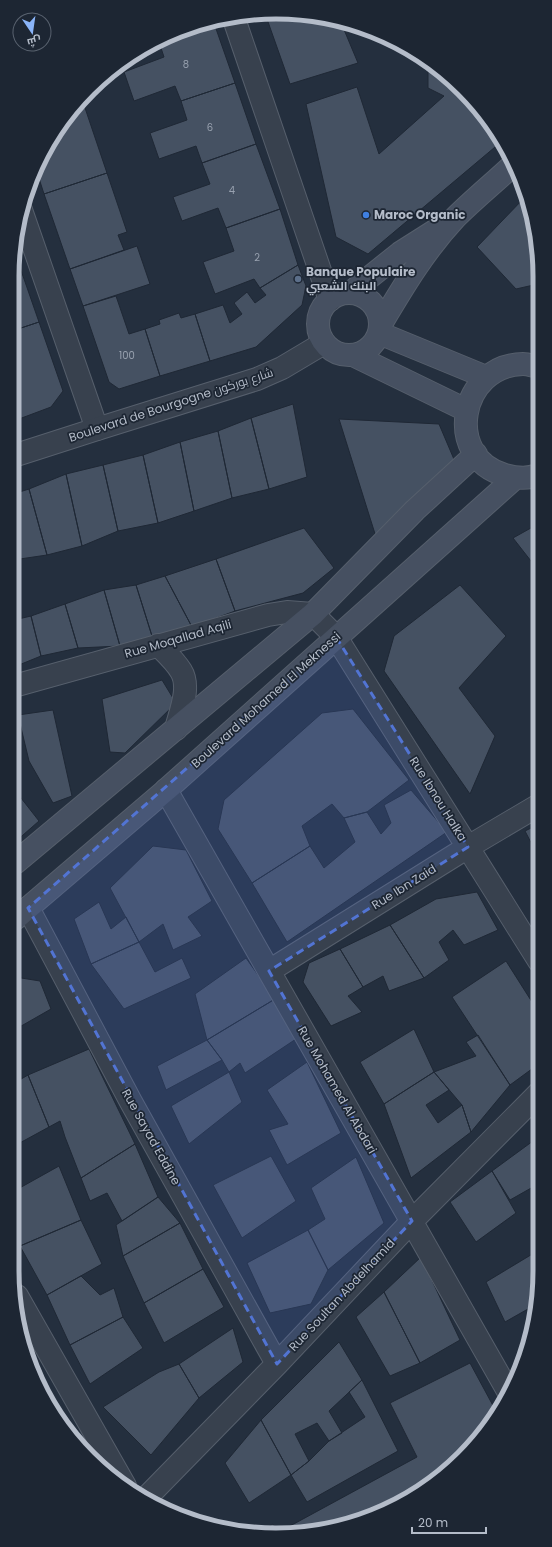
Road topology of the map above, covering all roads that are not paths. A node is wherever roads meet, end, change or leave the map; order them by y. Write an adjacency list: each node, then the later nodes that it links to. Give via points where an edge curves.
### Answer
1 (235, 22): 5 (street)
2 (509, 169): 3 (main road)
3 (456, 218): 5 (main road, via 427,234); 6 (main road, via 419,264)
4 (25, 222): 12 (street)
5 (340, 296): 6 (main road, via 359,294 371,302 379,314); 7 (main road, via 320,312 318,322)
6 (380, 328): 8 (main road, via 376,341 370,348); 10 (main road)
7 (324, 343): 8 (main road, via 332,350); 12 (street, Boulevard de Bourgogne شارع بوركون, via 282,368 257,379)
8 (353, 355): 11 (main road)
9 (533, 366): 10 (main road, via 523,364 503,367)
10 (486, 377): 11 (main road, via 473,392)
11 (466, 410): 14 (main road, via 465,429 471,448)
12 (97, 429): 13 (street, Boulevard de Bourgogne شارع بوركون)
13 (19, 454)
14 (476, 454): 16 (main road, via 483,463 498,473); 17 (main road, via 416,510)
15 (533, 477): 16 (main road)
16 (515, 478): 18 (main road, Boulevard Mohamed El Meknessi)
17 (313, 614): 18 (street); 19 (street, Rue Moqallad Aqili, via 288,612 268,615); 21 (main road)
18 (336, 637): 22 (main road, Boulevard Mohamed El Meknessi); 24 (street, Rue Ibnou Halka)
19 (158, 645): 20 (street, Rue Moqallad Aqili); 21 (street, via 182,672 184,698)
20 (19, 685)
21 (176, 729): 25 (main road)
22 (166, 790): 26 (main road, Boulevard Mohamed El Meknessi); 28 (street, Rue Mohamed Al Abdari)
23 (533, 809): 24 (street, Rue Ibn Zaid)
24 (468, 847): 27 (street, Rue Ibnou Halka); 28 (street, Rue Ibn Zaid)
25 (19, 860)
26 (21, 914): 32 (street, Rue Sayad Eddine, via 131,1102)
27 (533, 951)
28 (269, 971): 30 (street, Rue Mohamed Al Abdari)
29 (533, 1099): 30 (street, Rue Soultan Abdelhamid)
30 (412, 1221): 32 (street, Rue Soultan Abdelhamid); 33 (street, Rue Mohamed Al Abdari)
31 (21, 1303): 34 (street)
32 (277, 1364): 35 (street, Rue Soultan Abdelhamid)
33 (505, 1386)
34 (118, 1473)
35 (149, 1495)

